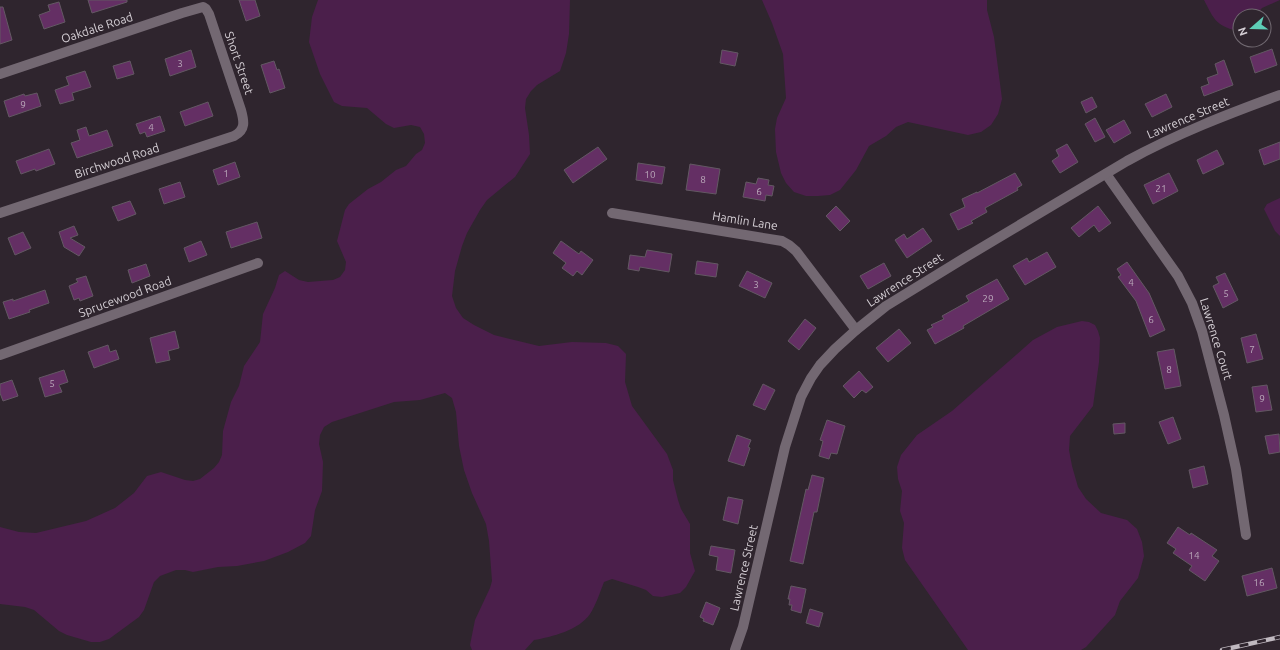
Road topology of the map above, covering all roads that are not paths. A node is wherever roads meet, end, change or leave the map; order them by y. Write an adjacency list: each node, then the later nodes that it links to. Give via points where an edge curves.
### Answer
1 (201, 7): 2 (street, Oakdale Road); 4 (street, Short Street, via 209,14 241,110 244,124)
2 (0, 74)
3 (1280, 95): 5 (street, Lawrence Street, via 1176,136)
4 (241, 132): 6 (street, Birchwood Road)
5 (1106, 174): 9 (street, Lawrence Street, via 920,284); 11 (street, Lawrence Court, via 1178,276 1192,303 1202,330 1224,415 1236,468)
6 (0, 213)
7 (612, 213): 9 (street, Hamlin Lane, via 782,241 796,251)
8 (258, 263): 10 (street, Sprucewood Road)
9 (856, 330): 12 (street, Lawrence Street, via 820,365 798,404 785,447 743,627)
10 (0, 355)
11 (1246, 535)
12 (735, 650)

